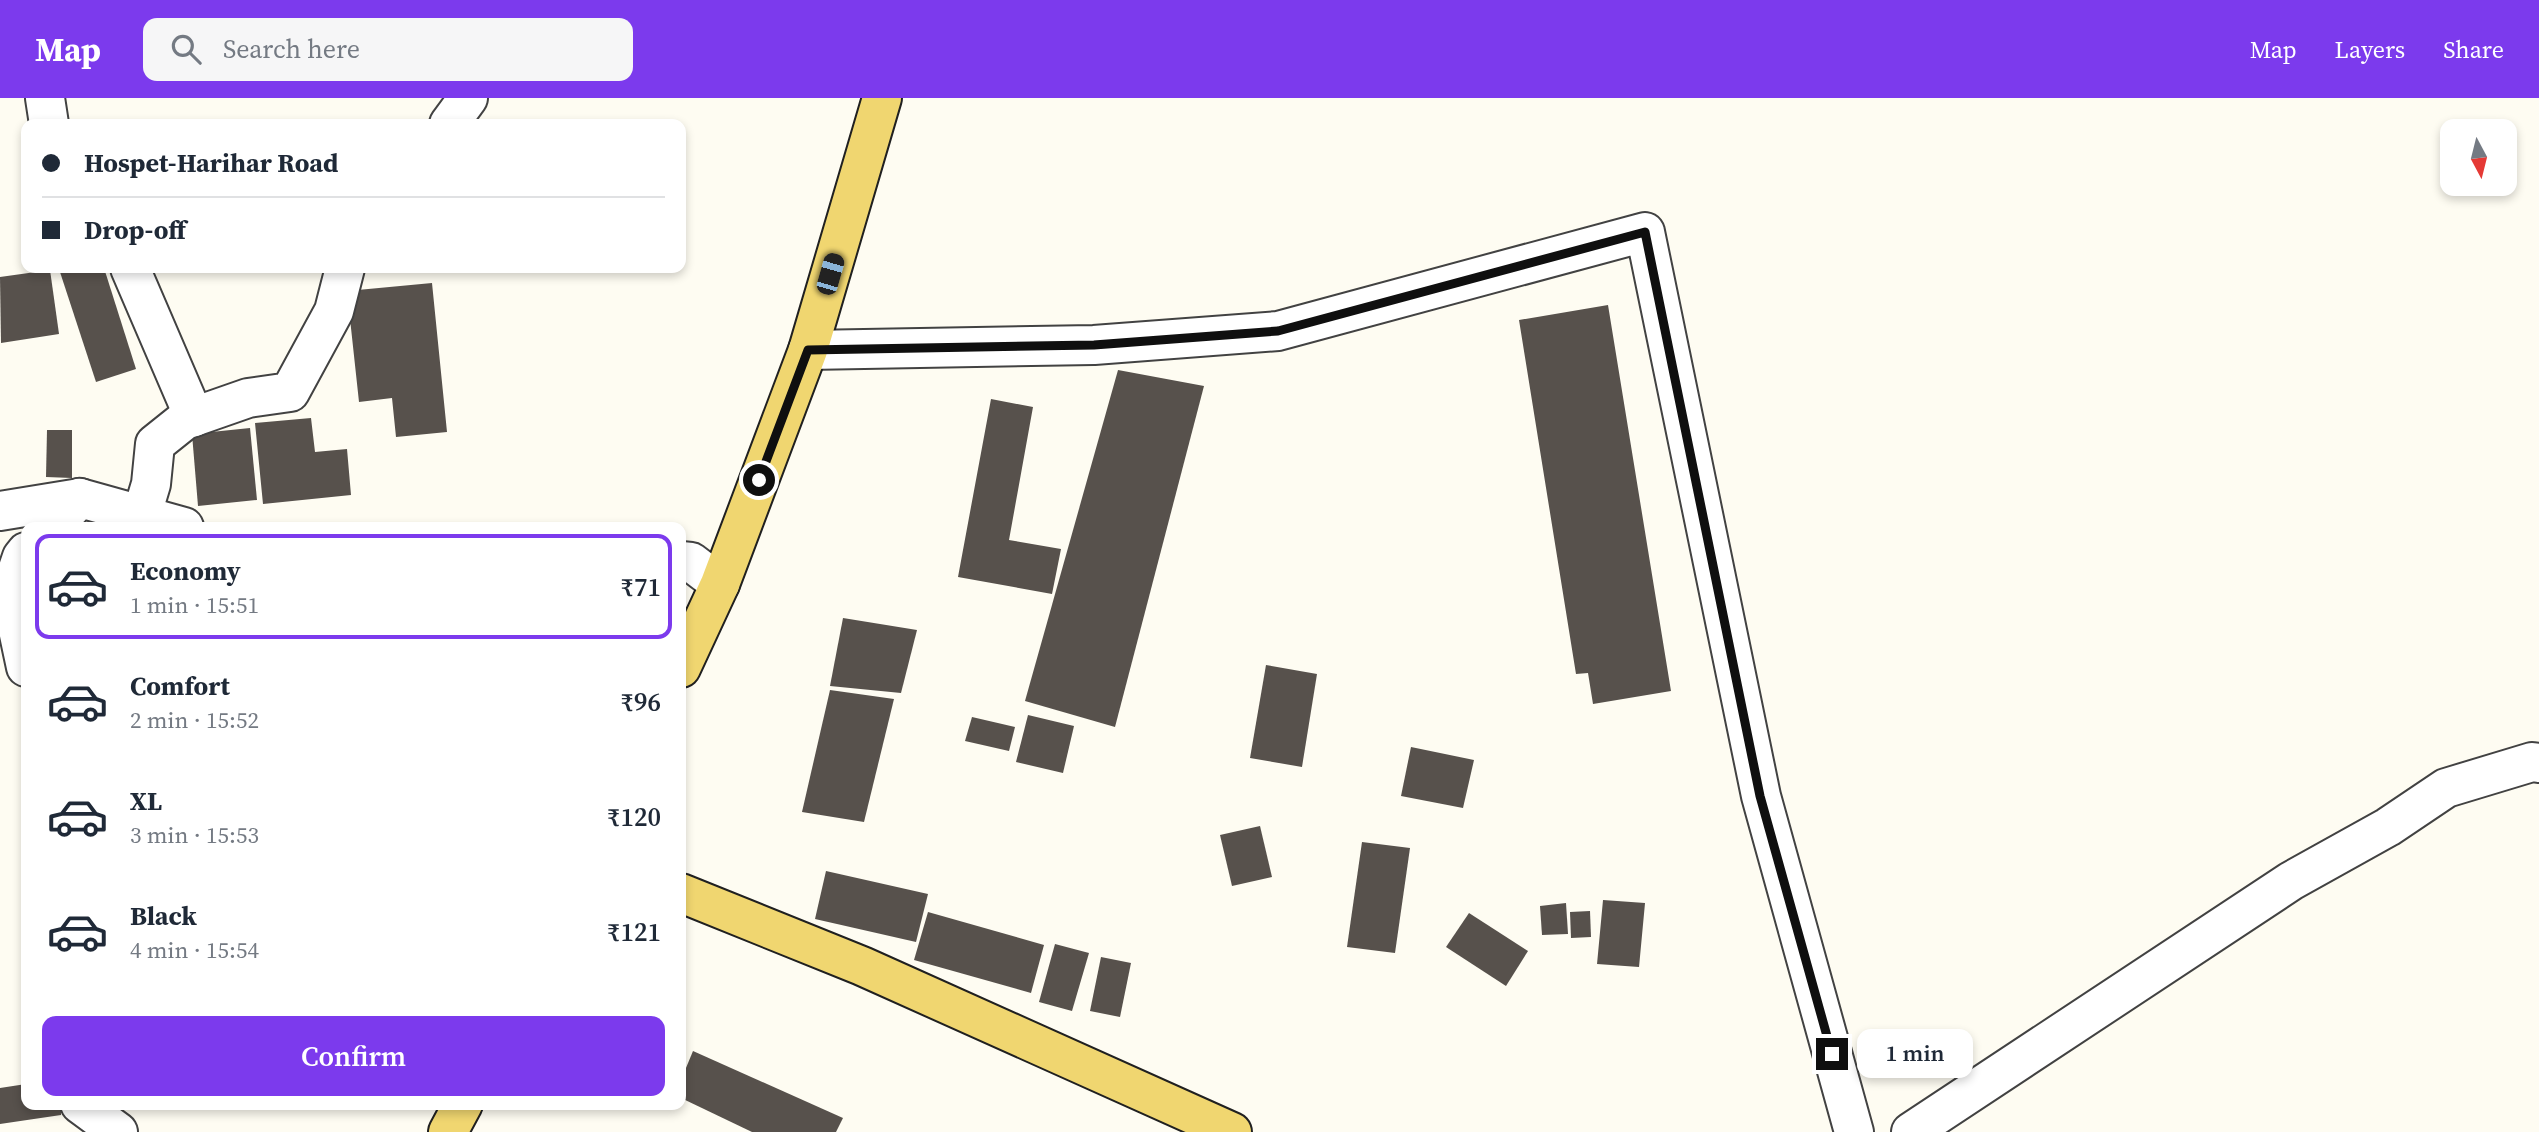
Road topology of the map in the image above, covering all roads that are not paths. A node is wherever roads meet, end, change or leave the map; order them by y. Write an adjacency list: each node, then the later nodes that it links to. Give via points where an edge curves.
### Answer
1 (45, 98): 4 (street)
2 (468, 98): 5 (street)
3 (881, 98): 8 (main road)
4 (48, 119)
5 (453, 119)
6 (132, 273): 9 (street)
7 (344, 273): 9 (street, via 334,311 290,392 248,398)
8 (808, 350): 17 (main road); 27 (street, via 1094,345 1278,331 1645,232 1760,796)
9 (194, 417): 12 (street, via 155,444)
10 (80, 498): 11 (street); 12 (street); 13 (street)
11 (0, 511)
12 (142, 514): 14 (street)
13 (57, 522)
14 (168, 522)
15 (21, 560): 18 (street, via 10,593)
16 (686, 562): 17 (street)
17 (720, 584): 19 (main road)
18 (21, 644)
19 (686, 657)
20 (2539, 763): 28 (street, via 2446,788 2388,827 2291,881)
21 (686, 895): 26 (main road, via 862,966)
22 (87, 1110): 24 (street)
23 (460, 1110): 25 (main road)
24 (118, 1132)
25 (448, 1132)
26 (1232, 1132)
27 (1854, 1132)
28 (1911, 1132)

